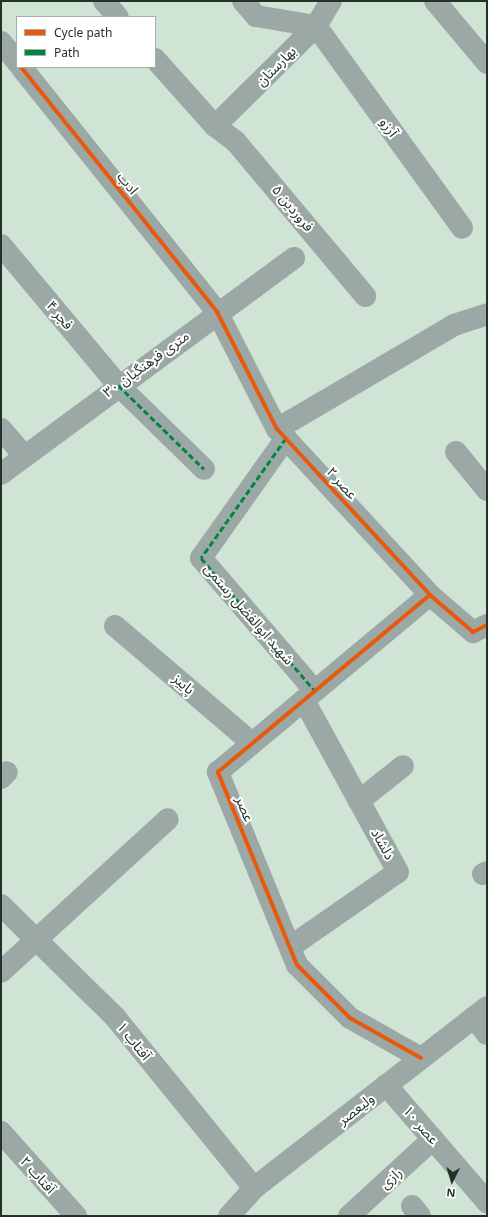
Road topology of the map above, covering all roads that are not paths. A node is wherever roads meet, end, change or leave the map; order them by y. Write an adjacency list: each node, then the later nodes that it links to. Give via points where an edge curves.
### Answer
1 (104, 1): 5 (street)
2 (243, 1): 6 (street, via 256,16)
3 (331, 1): 6 (street, بهارستان)
4 (435, 1): 10 (street)
5 (117, 16)
6 (316, 26): 12 (street, بهارستان); 13 (street, آرزو)
7 (1, 42): 9 (street)
8 (156, 59): 12 (street, فروردین ۵)
9 (16, 61)
10 (487, 63)
11 (22, 68): 17 (street, ادب)
12 (215, 126): 16 (street, فروردین ۵, via 236,142)
13 (462, 228)
14 (1, 245): 19 (street, فجر ۴)
15 (294, 258): 17 (street, ۳۰ متری فرهنگیان)
16 (365, 296)
17 (217, 312): 19 (street, ۳۰ متری فرهنگیان); 21 (street, عصر ۲)
18 (487, 314): 21 (street, via 454,325)
19 (118, 385): 23 (street, ۳۰ متری فرهنگیان); 24 (street, فجر ۴)
20 (1, 429): 23 (street)
21 (282, 434): 27 (street, عصر ۲); 30 (street, شهید ابوالفضل رستمی, via 201,558)
22 (456, 452): 26 (street)
23 (24, 455): 25 (street, ۳۰ متری فرهنگیان)
24 (204, 469)
25 (1, 474)
26 (487, 490)
27 (430, 595): 28 (street, عصر ۲, via 473,632); 30 (street, عصر)
28 (487, 625)
29 (115, 626): 31 (street, پاییز)
30 (310, 696): 31 (street, عصر); 33 (street, دلشاد)
31 (252, 743): 37 (street, عصر, via 218,772)
32 (403, 766): 33 (street)
33 (360, 801): 37 (street, دلشاد, via 398,872)
34 (168, 819): 36 (street)
35 (1, 905): 36 (street, آفتاب ۱)
36 (36, 940): 38 (street); 45 (street, آفتاب ۱, via 115,1017)
37 (290, 947): 41 (street, عصر, via 297,965 350,1018)
38 (1, 972)
39 (480, 1012): 40 (street); 41 (street, ولیعصر)
40 (487, 1034)
41 (421, 1058): 42 (street, ولیعصر)
42 (386, 1085): 44 (street, عصر ۱۰); 45 (street, ولیعصر)
43 (1, 1132): 47 (street, آفتاب ۲)
44 (433, 1139): 46 (street, عصر ۱۰); 49 (street, رازی)
45 (254, 1188): 48 (street, ولیعصر)
46 (487, 1202)
47 (76, 1216)
48 (229, 1216)
49 (348, 1216)

